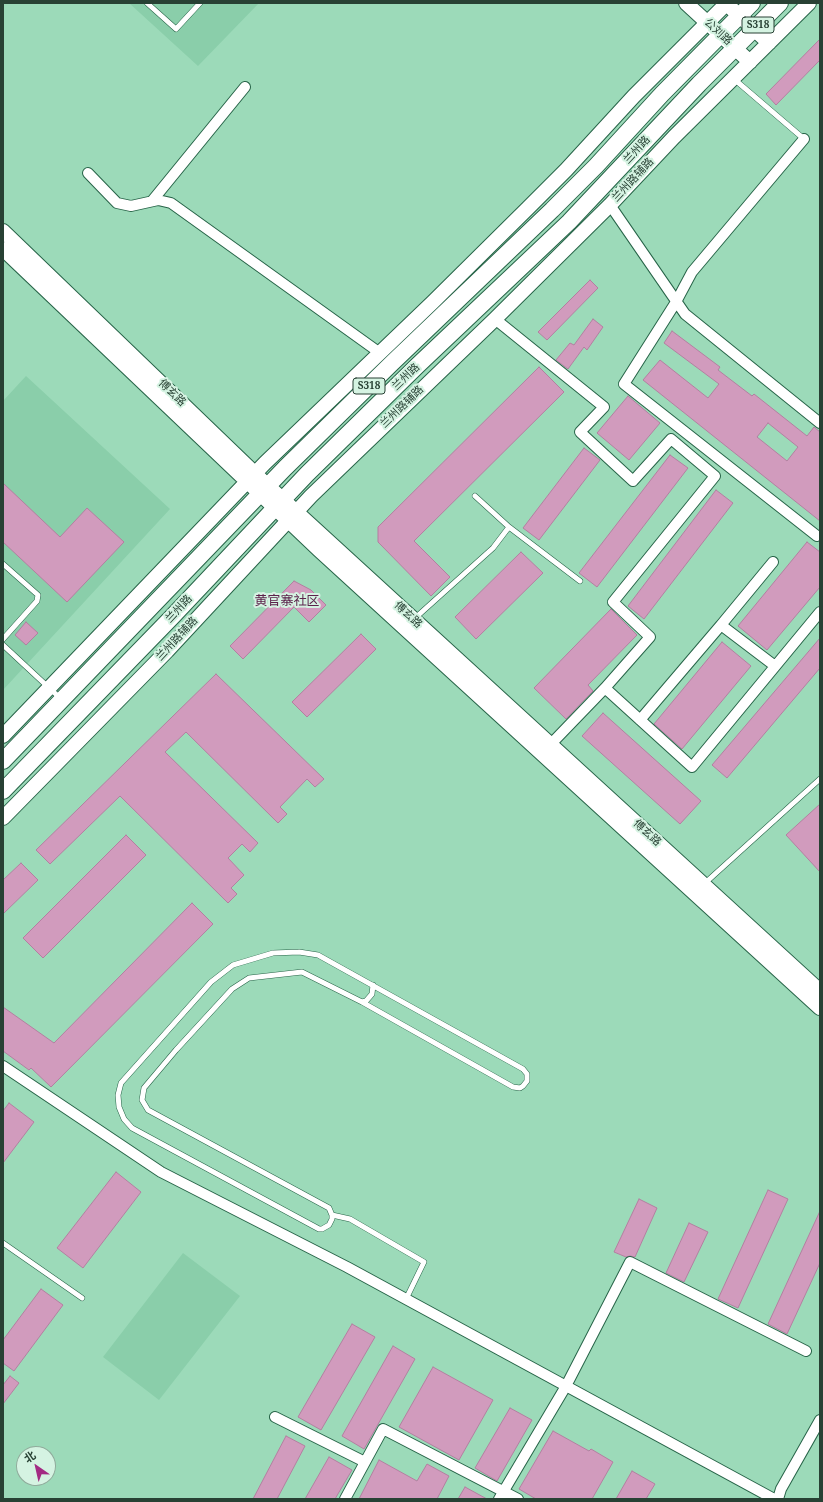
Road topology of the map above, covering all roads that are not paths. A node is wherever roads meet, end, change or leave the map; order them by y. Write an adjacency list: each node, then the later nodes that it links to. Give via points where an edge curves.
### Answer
1 (147, 3): 2 (lane, via 176,29)
2 (200, 3)
3 (686, 3): 9 (street, 公刘路)
4 (727, 3): 8 (street); 9 (street)
5 (752, 3): 8 (main road, 兰州路 / S318)
6 (780, 3): 10 (main road, 兰州路 / S318)
7 (809, 3): 12 (street, 兰州路辅路)
8 (740, 16): 10 (street); 11 (main road, 兰州路 / S318)
9 (708, 23): 11 (street, 公刘路); 25 (street, via 634,96 566,170)
10 (754, 29): 12 (street); 13 (main road, 兰州路 / S318)
11 (721, 35): 13 (street, 公刘路); 28 (main road, 兰州路 / S318, via 552,210)
12 (769, 43): 14 (street, 兰州路辅路)
13 (735, 48): 14 (street, 公刘路); 30 (main road, 兰州路 / S318, via 569,222 417,366)
14 (750, 62): 15 (street, 兰州路辅路)
15 (733, 79): 17 (lane); 20 (street, 兰州路辅路)
16 (245, 87): 19 (street)
17 (804, 138): 23 (street, via 692,272)
18 (88, 173): 19 (street, via 117,203 132,206)
19 (152, 202): 25 (street, via 158,200 171,203)
20 (610, 205): 23 (street); 24 (street, 兰州路辅路)
21 (3, 231): 27 (street, 傅玄路)
22 (3, 249): 27 (street, 傅玄路)
23 (676, 302): 26 (street, via 685,314); 33 (street, via 624,384)
24 (495, 319): 31 (street, 兰州路辅路); 44 (street, via 604,407 580,432 633,481 671,439 715,476 613,602 650,637)
25 (380, 353): 27 (street)
26 (820, 423)
27 (251, 478): 28 (street, 傅玄路); 43 (street)
28 (264, 490): 30 (street, 傅玄路); 45 (main road, 兰州路 / S318)
29 (475, 496): 32 (lane)
30 (278, 504): 31 (street, 傅玄路); 51 (main road, 兰州路 / S318)
31 (292, 516): 38 (street, 傅玄路); 52 (street, 兰州路辅路, via 167,651); 57 (street, 傅玄路)
32 (508, 527): 36 (lane); 38 (lane, via 493,548)
33 (817, 536)
34 (773, 562): 39 (street)
35 (3, 564): 40 (lane, via 38,595 37,600)
36 (580, 581)
37 (820, 612): 42 (street)
38 (413, 619): 48 (street, 傅玄路)
39 (722, 625): 42 (street); 46 (street)
40 (3, 639)
41 (3, 645): 43 (lane)
42 (775, 666): 46 (street, via 692,768)
43 (49, 688): 45 (lane); 47 (street)
44 (605, 688): 46 (street); 48 (street)
45 (62, 700): 49 (main road, 兰州路 / S318)
46 (640, 720)
47 (3, 736)
48 (550, 744): 53 (street, 傅玄路)
49 (3, 761)
50 (820, 780): 53 (lane)
51 (3, 791)
52 (3, 818)
53 (704, 885): 55 (street, 傅玄路)
54 (373, 985): 56 (lane, via 372,994); 56 (lane, via 523,1068 527,1074 525,1084 520,1088 513,1087); 59 (lane, via 318,955 299,952 273,953 233,965 211,982 121,1083 118,1095 119,1107 132,1128 319,1228 329,1225)
55 (820, 991)
56 (362, 1002): 59 (lane, via 302,972 249,978 232,989 176,1050 144,1088 142,1094 142,1100 148,1110 329,1208)
57 (820, 1008)
58 (3, 1066): 62 (street, via 161,1172)
59 (332, 1215): 62 (lane, via 350,1219 424,1262)
60 (3, 1243): 61 (lane)
61 (82, 1298)
62 (406, 1299): 64 (street)
63 (806, 1351): 64 (street, via 630,1262)
64 (566, 1386): 68 (street); 71 (street)
65 (276, 1417): 67 (street)
66 (820, 1420): 72 (street, via 781,1489)
67 (365, 1462): 68 (street, via 383,1429); 69 (street)
68 (501, 1495): 70 (street)
69 (345, 1499)
70 (518, 1499)
71 (774, 1499)
72 (778, 1499)

